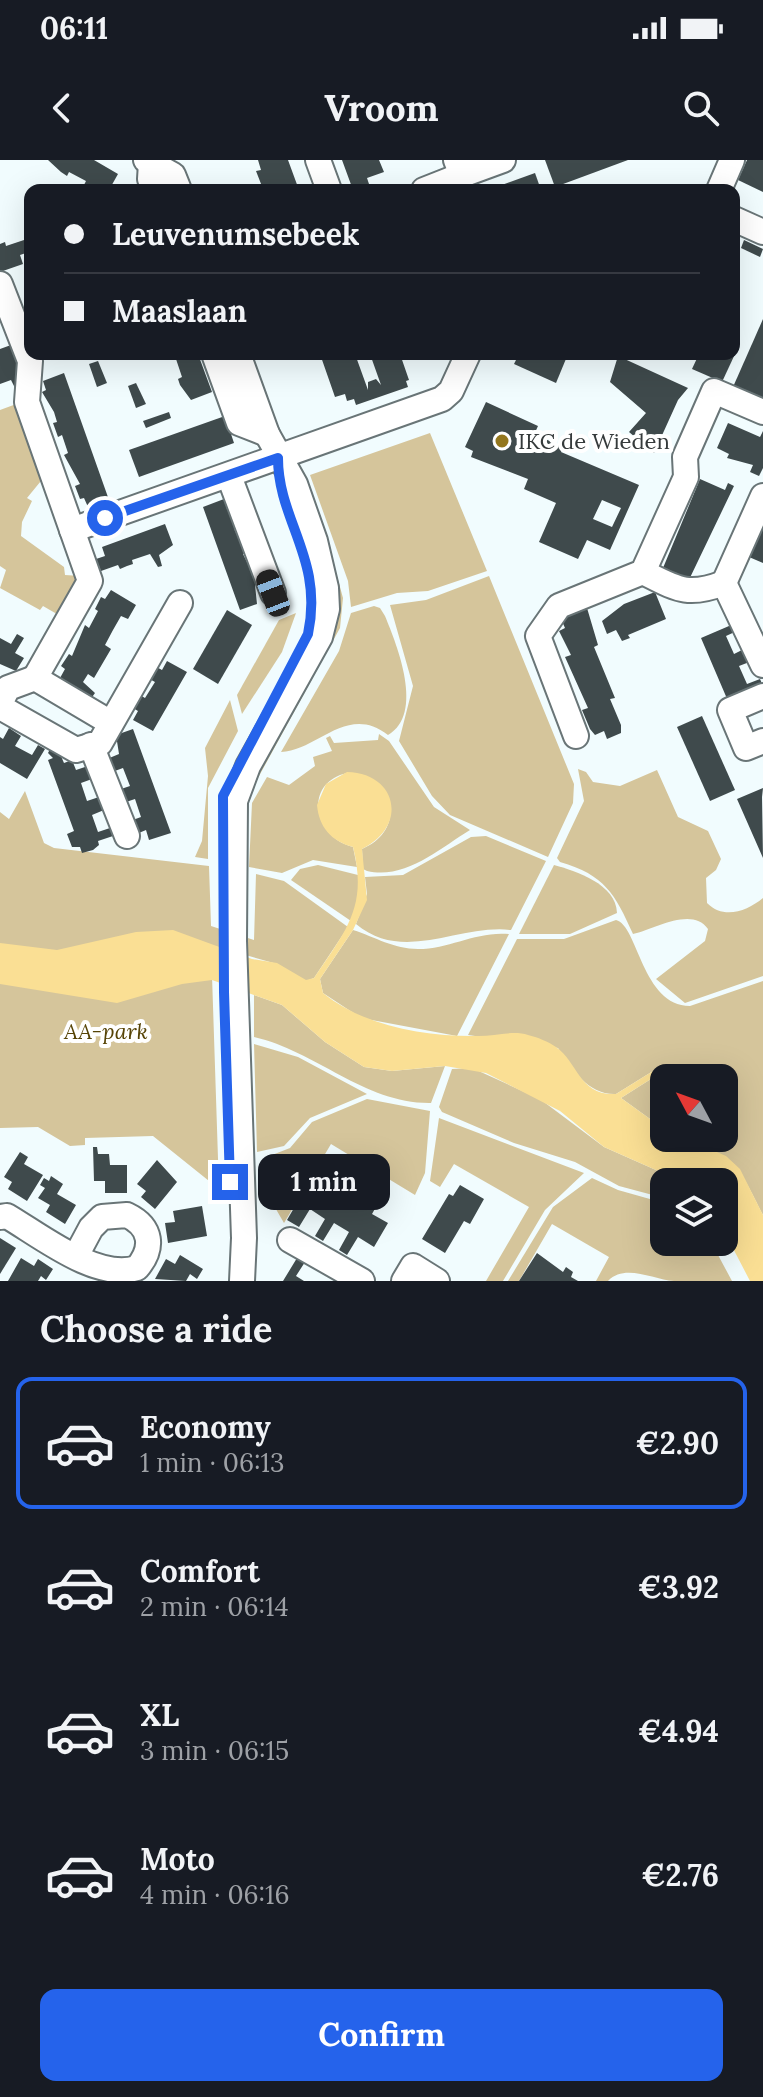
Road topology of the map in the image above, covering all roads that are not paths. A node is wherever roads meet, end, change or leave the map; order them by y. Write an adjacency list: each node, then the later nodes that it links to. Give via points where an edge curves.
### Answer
1 (318, 160): 8 (street)
2 (503, 160): 5 (street)
3 (732, 160): 10 (street)
4 (149, 162): 6 (street); 7 (street)
5 (459, 168): 9 (street)
6 (178, 175)
7 (152, 184)
8 (327, 184)
9 (434, 184)
10 (722, 184)
11 (740, 222): 12 (street)
12 (763, 232)
13 (0, 284): 14 (street)
14 (8, 328): 15 (street)
15 (24, 352)
16 (29, 360): 25 (street, via 27,402)
17 (216, 360): 21 (street, via 239,423)
18 (240, 360): 21 (street)
19 (465, 360): 22 (street, via 442,399)
20 (763, 412): 26 (street, via 714,391 685,457 686,477)
21 (267, 434): 22 (street)
22 (278, 458): 23 (street); 39 (street, via 278,479 309,571 313,613 296,659 223,796)
23 (229, 476): 25 (street); 28 (street)
24 (763, 496): 27 (street)
25 (72, 530): 31 (street, via 90,581)
26 (643, 572): 27 (street, via 681,591); 35 (street, via 559,606 538,636)
27 (724, 583): 30 (street)
28 (273, 593)
29 (180, 603): 34 (street)
30 (763, 665)
31 (35, 678): 32 (street); 34 (street)
32 (2, 695): 37 (street, via 76,750)
33 (763, 696): 36 (street, via 730,710 746,748)
34 (111, 723): 37 (street, via 100,743)
35 (576, 736)
36 (762, 743)
37 (91, 745): 38 (street)
38 (127, 836)
39 (229, 992): 43 (street); 44 (street)
40 (0, 1217): 42 (street, via 7,1216)
41 (290, 1240): 45 (street)
42 (88, 1268)
43 (229, 1281)
44 (242, 1281)
45 (362, 1281)
46 (404, 1281): 47 (street, via 413,1266)
47 (437, 1281)

